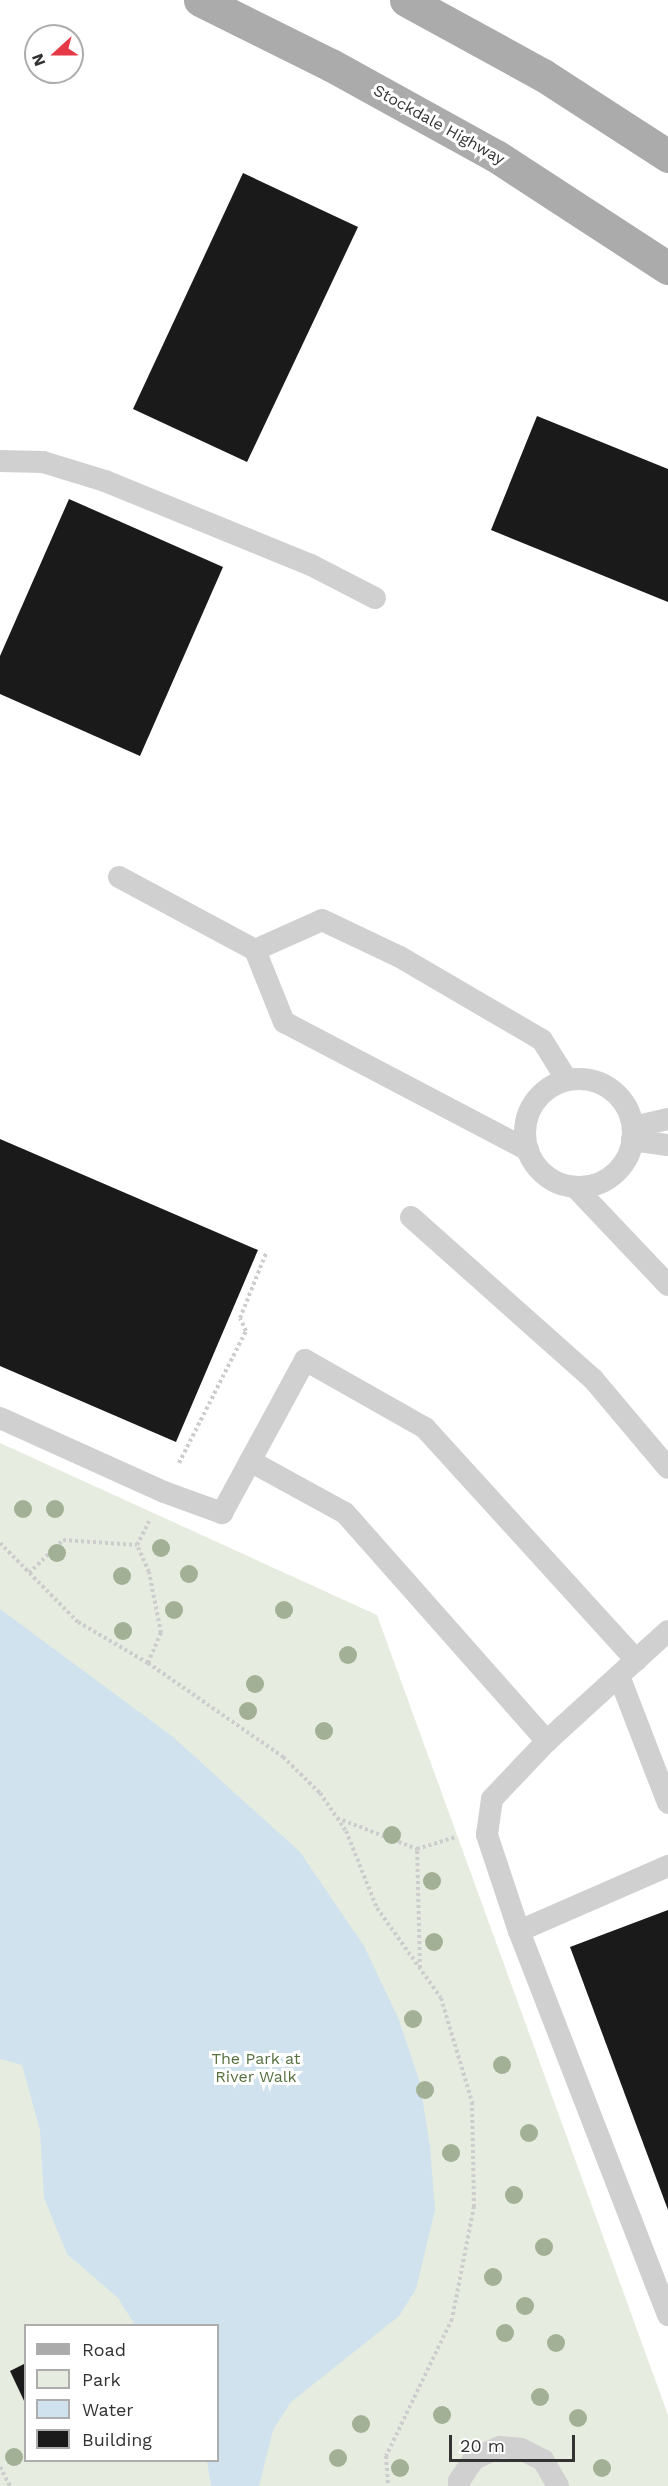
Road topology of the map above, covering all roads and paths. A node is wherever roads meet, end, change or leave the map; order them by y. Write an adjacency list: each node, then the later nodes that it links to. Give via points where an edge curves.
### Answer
1 (200, 0): 4 (main road, Stockdale Highway, via 332,65 496,156)
2 (406, 0): 3 (main road, via 543,75)
3 (668, 156)
4 (668, 268)
5 (0, 461): 6 (lane, via 43,462 105,481 311,565)
6 (375, 598)
7 (119, 877): 8 (lane)
8 (255, 950): 9 (lane, via 322,920 400,957 542,1040); 13 (lane, via 284,1022)
9 (567, 1080): 11 (lane, via 603,1084 618,1095 628,1110); 13 (lane, via 537,1099 526,1124)
10 (668, 1119): 11 (lane)
11 (633, 1134): 12 (lane); 14 (lane, via 625,1162 614,1175 599,1184)
12 (668, 1145)
13 (528, 1150): 14 (lane, via 536,1166 549,1178)
14 (575, 1187): 17 (lane)
15 (411, 1217): 20 (lane, via 593,1379)
16 (267, 1251): 21 (path, via 240,1317 246,1331)
17 (668, 1285)
18 (0, 1418): 21 (lane)
19 (250, 1461): 21 (lane, via 222,1513); 26 (lane, via 305,1360 425,1428); 29 (lane, via 345,1513)
20 (668, 1467)
21 (164, 1492): 23 (path)
22 (0, 1543): 24 (path)
23 (137, 1545): 24 (path, via 63,1540); 27 (path, via 149,1572 161,1633)
24 (28, 1573): 27 (path, via 78,1622)
25 (668, 1631): 26 (lane)
26 (636, 1660): 28 (lane)
27 (148, 1663): 31 (path, via 283,1757 320,1792)
28 (619, 1676): 29 (lane); 30 (lane)
29 (547, 1741): 32 (lane, via 492,1799)
30 (668, 1803)
31 (337, 1818): 33 (path); 36 (path, via 377,1908)
32 (487, 1835): 33 (path, via 465,1834); 35 (lane)
33 (417, 1849): 36 (path)
34 (668, 1866): 35 (lane)
35 (519, 1931): 37 (lane)
36 (420, 1969): 40 (path, via 441,1998 472,2102 474,2206 452,2319 386,2456)
37 (668, 2315)
38 (0, 2467): 39 (path)
39 (10, 2486)
40 (388, 2486)
41 (459, 2486): 42 (lane, via 474,2458 500,2447 521,2449 543,2460)
42 (558, 2486)

